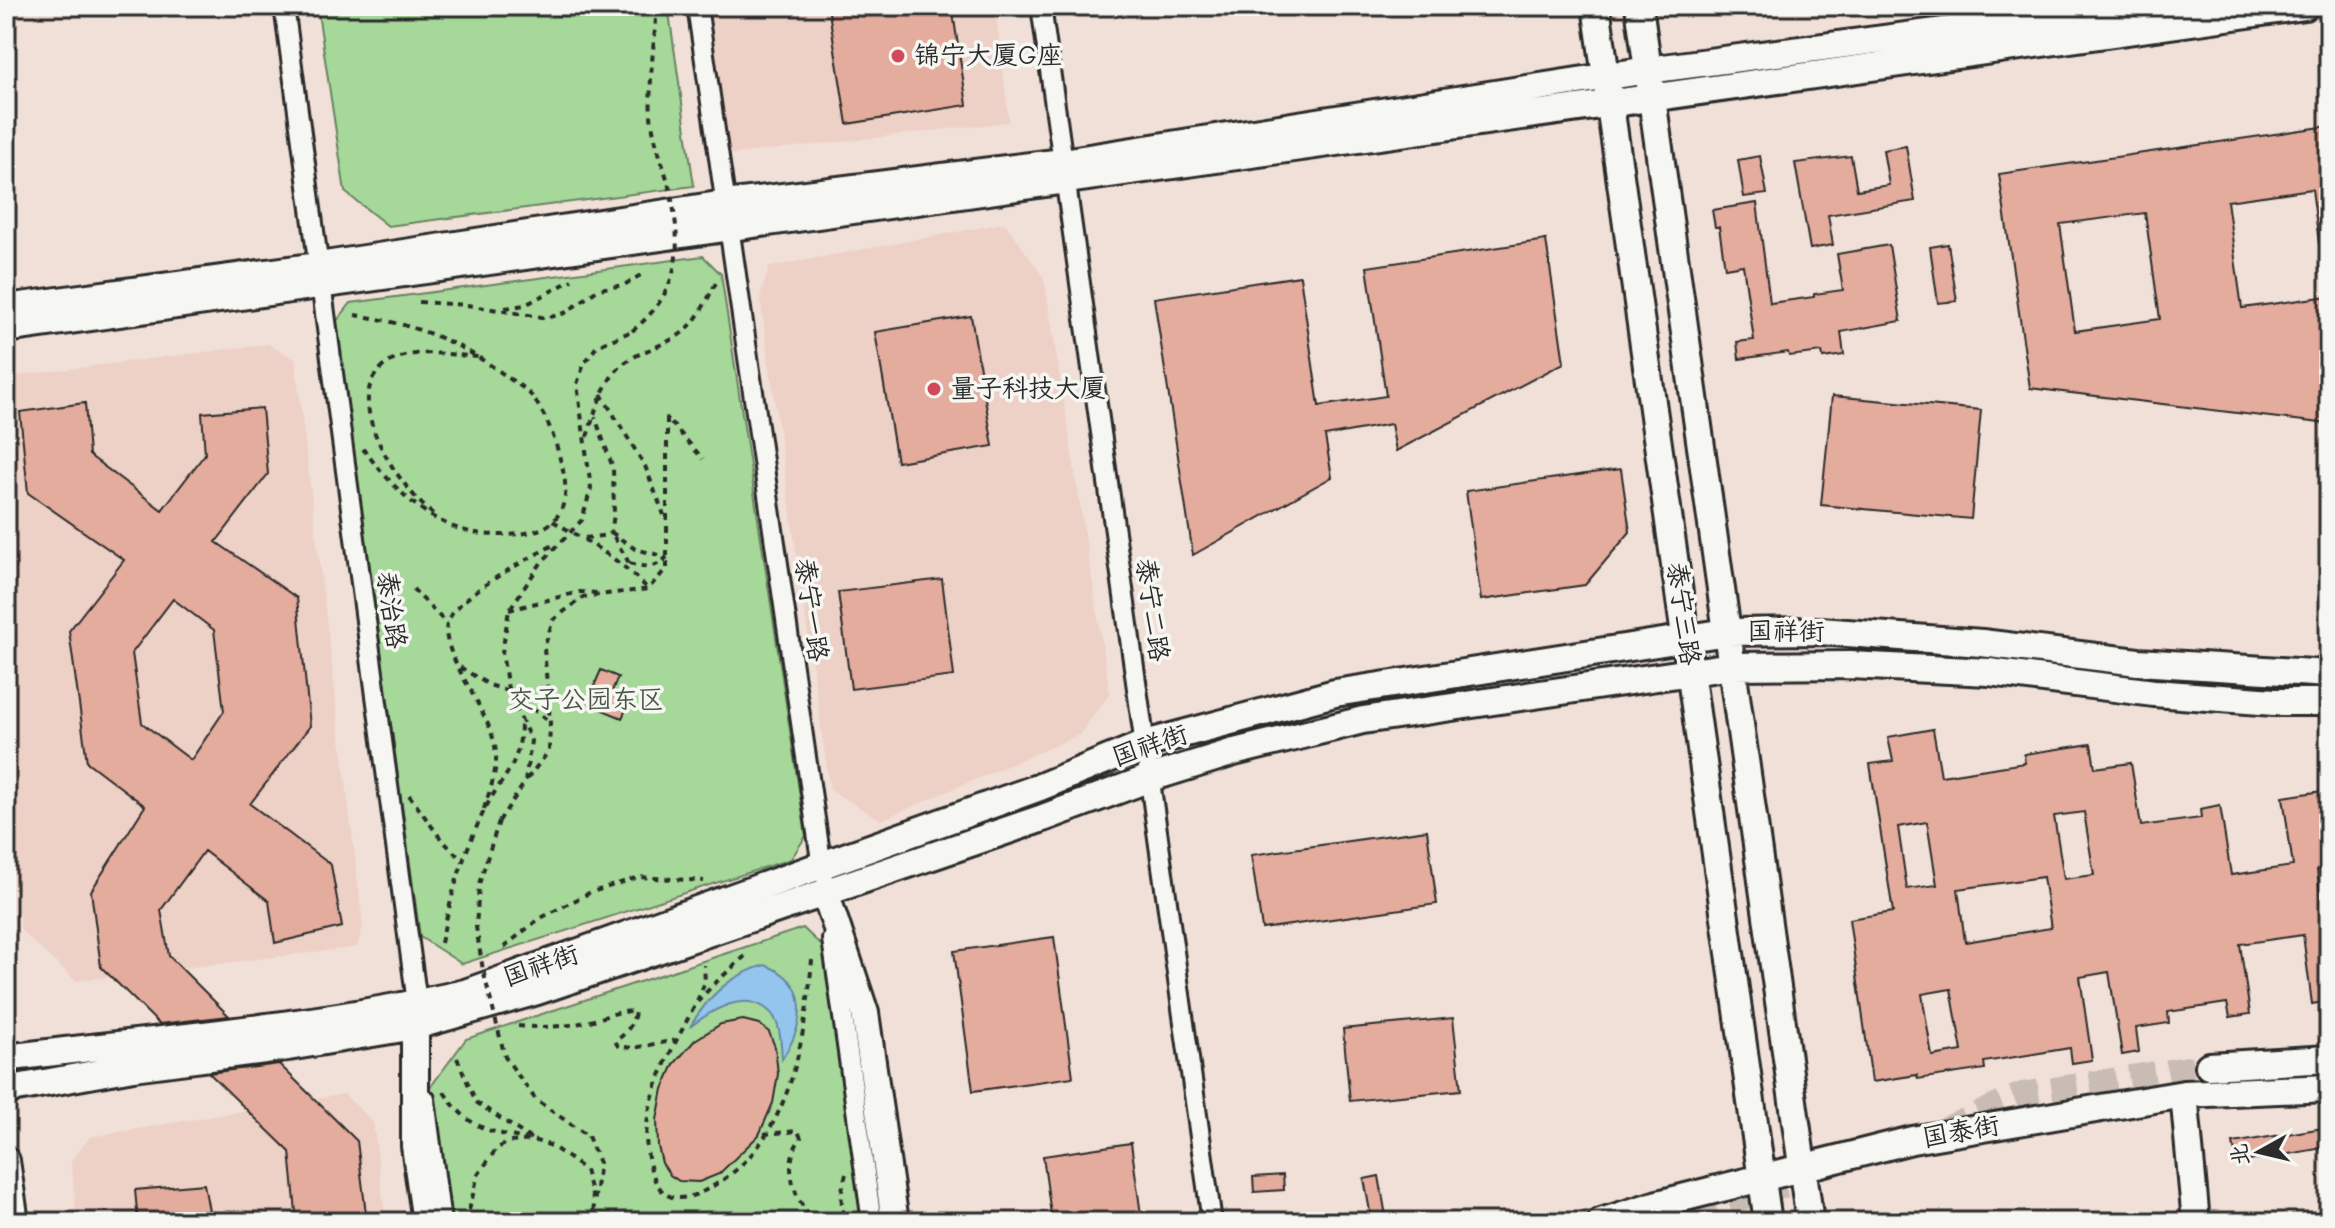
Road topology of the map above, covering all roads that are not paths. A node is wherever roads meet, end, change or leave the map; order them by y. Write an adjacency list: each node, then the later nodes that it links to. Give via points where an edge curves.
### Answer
1 (284, 6): 14 (street, 泰治路)
2 (697, 6): 13 (street, 泰宁一路)
3 (1041, 6): 12 (street, 泰宁二路)
4 (1596, 6): 9 (street, 泰宁三路)
5 (1639, 6): 8 (street, 泰宁三路)
6 (2133, 6): 8 (street)
7 (2305, 6): 10 (street)
8 (1648, 70): 9 (street); 10 (street, 泰宁三路)
9 (1607, 77): 11 (street, 泰宁三路); 12 (street)
10 (1652, 98): 11 (street); 17 (street, 泰宁三路)
11 (1610, 104): 12 (street); 18 (street, 泰宁三路)
12 (1064, 171): 13 (street); 23 (street, 泰宁二路)
13 (727, 216): 14 (street); 25 (street, 泰宁一路)
14 (320, 276): 15 (street); 16 (street); 27 (street, 泰治路)
15 (6, 308)
16 (6, 329)
17 (1727, 632): 18 (street, 国祥街); 19 (street, 泰宁三路); 21 (street, 国祥街, via 1820,631 2138,662)
18 (1688, 639): 20 (street, 泰宁三路); 23 (street, 国祥街, via 1335,693)
19 (1732, 666): 20 (street, 国祥街); 22 (street, 国祥街, via 1989,672 2154,693); 35 (street, 泰宁三路)
20 (1691, 672): 24 (street, 国祥街, via 1363,720); 36 (street, 泰宁三路)
21 (2329, 674)
22 (2329, 702)
23 (1145, 744): 24 (street, 泰宁二路); 25 (street, 国祥街)
24 (1150, 778): 26 (street, 国祥街); 42 (street, 泰宁二路)
25 (822, 865): 26 (street, 泰宁一路); 27 (street, 国祥街)
26 (825, 892): 27 (street, 国祥街, via 537,991); 40 (street, 泰宁一路); 41 (street, via 865,1013)
27 (416, 1015): 28 (street, 国祥街, via 289,1024); 32 (street, 国祥街, via 288,1047); 38 (street, via 415,1146); 39 (street, 泰治路)
28 (6, 1058)
29 (2329, 1059): 30 (street)
30 (2209, 1066)
31 (2329, 1088): 33 (street, 国泰街)
32 (6, 1090)
33 (2184, 1094): 35 (street, 国泰街, via 1912,1140); 46 (street)
34 (6, 1161): 37 (street)
35 (1803, 1167): 36 (street, 国泰街); 45 (street, 泰宁三路)
36 (1762, 1178): 43 (street, 国泰街); 44 (street, 泰宁三路)
37 (15, 1222)
38 (426, 1222)
39 (441, 1222)
40 (872, 1222)
41 (895, 1222)
42 (1212, 1222)
43 (1601, 1222)
44 (1768, 1222)
45 (1810, 1222)
46 (2196, 1222)

